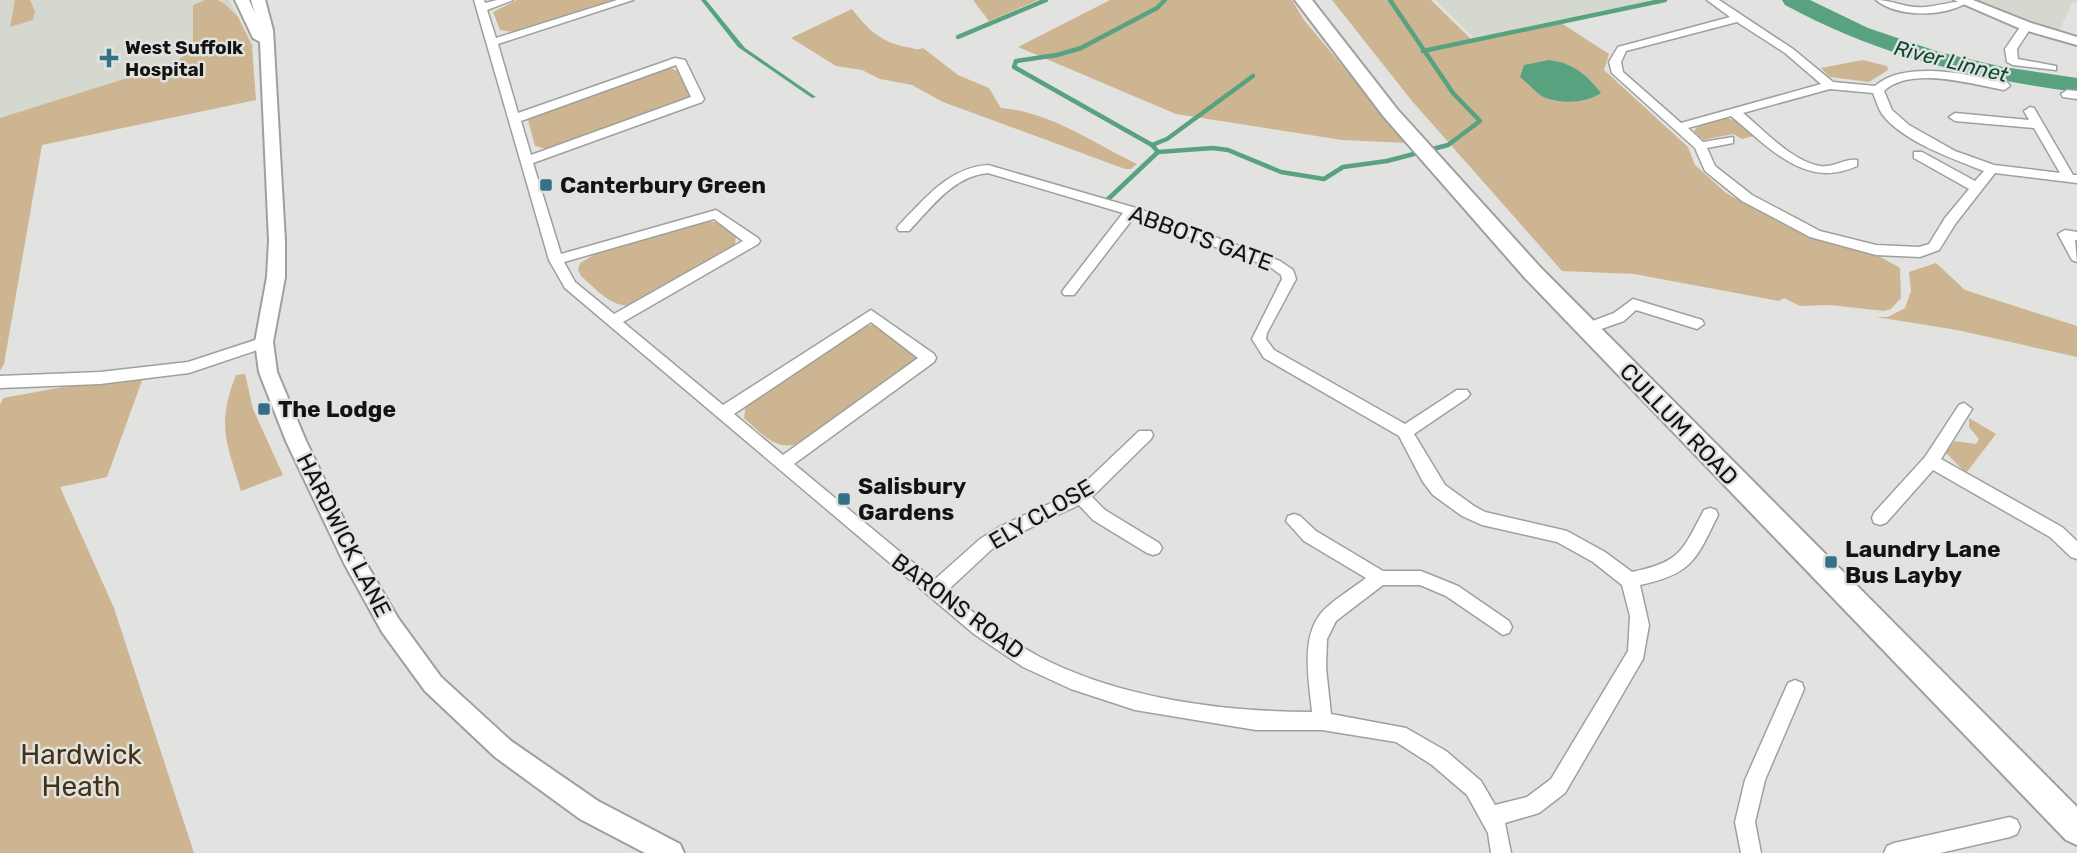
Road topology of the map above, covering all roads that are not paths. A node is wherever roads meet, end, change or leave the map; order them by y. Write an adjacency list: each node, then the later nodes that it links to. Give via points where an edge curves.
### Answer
1 (242, 0): 15 (street, HARDWICK LANE)
2 (258, 0): 15 (street, HARDWICK LANE)
3 (508, 0): 9 (street)
4 (628, 0): 14 (street)
5 (1303, 0): 44 (main road, CULLUM ROAD, via 1473,209)
6 (1712, 0): 11 (street)
7 (1881, 0): 8 (street, via 1916,13)
8 (1962, 1): 12 (street)
9 (481, 4): 14 (street, BARONS ROAD)
10 (1760, 15): 11 (street)
11 (1740, 20): 17 (street, via 1789,51); 25 (street, via 1622,49 1615,62 1618,73)
12 (2026, 26): 13 (street); 16 (street, via 2011,49 2013,62)
13 (2077, 41)
14 (494, 42): 23 (street, BARONS ROAD)
15 (265, 44): 45 (street, HARDWICK LANE, via 277,240 276,277)
16 (2052, 68)
17 (1830, 85): 19 (street); 21 (street)
18 (2004, 86): 19 (street, via 1934,74 1890,79)
19 (1878, 90): 31 (street, via 1887,112 1910,132)
20 (2030, 111): 24 (street)
21 (1735, 113): 25 (street); 30 (street, via 1805,166 1835,170)
22 (1955, 117): 24 (street)
23 (514, 119): 29 (street, BARONS ROAD); 29 (street, via 677,57 701,103)
24 (2039, 125): 32 (street)
25 (1679, 127): 27 (street)
26 (1729, 140): 27 (street)
27 (1700, 146): 33 (street, via 1710,168 1775,215 1815,234 1876,250 1911,252 1934,247)
28 (1918, 155): 33 (street)
29 (527, 161): 40 (street, BARONS ROAD)
30 (1853, 163)
31 (1992, 169): 32 (street); 33 (street)
32 (2073, 179)
33 (1978, 188)
34 (1130, 211): 35 (street, ABBOTS GATE, via 982,169 956,178); 41 (street); 50 (street, ABBOTS GATE, via 1275,264 1288,273 1288,285 1260,333 1262,347)
35 (904, 228)
36 (2077, 236): 39 (street, via 2065,234)
37 (753, 241): 38 (street); 40 (street, via 712,211); 42 (street)
38 (768, 248)
39 (2077, 257)
40 (556, 260): 42 (street, BARONS ROAD, via 570,285)
41 (1069, 292)
42 (613, 321): 49 (street, BARONS ROAD)
43 (1698, 324): 44 (street, via 1633,304 1619,317)
44 (1587, 329): 68 (main road, CULLUM ROAD)
45 (264, 342): 46 (street, via 189,367 100,378); 69 (street, HARDWICK LANE, via 268,372 291,430 351,557 390,625 433,684 503,749 589,810)
46 (0, 382)
47 (1462, 394): 50 (street)
48 (1964, 409): 52 (street)
49 (723, 413): 53 (street, BARONS ROAD); 53 (street, via 867,310 936,362)
50 (1405, 432): 61 (street, via 1429,477 1459,505 1482,518 1561,536)
51 (1145, 435): 54 (street, ELY CLOSE)
52 (1931, 461): 56 (street); 59 (street, via 2056,532)
53 (782, 464): 62 (street, BARONS ROAD)
54 (1081, 496): 58 (street, via 1099,515); 62 (street, ELY CLOSE, via 986,544)
55 (1710, 515): 61 (street, via 1687,558 1670,571)
56 (1880, 518)
57 (1294, 521): 60 (street, via 1310,536)
58 (1153, 548)
59 (2077, 552)
60 (1380, 578): 63 (street, via 1421,578 1452,591); 65 (street, via 1330,615 1318,639)
61 (1629, 580): 66 (street, via 1639,602 1637,653 1576,760 1558,786 1532,806)
62 (934, 591): 65 (street, BARONS ROAD, via 1030,661 1100,690 1193,713 1256,721)
63 (1503, 627)
64 (1795, 689): 71 (street, via 1755,779 1745,822)
65 (1322, 721): 66 (street, BARONS ROAD, via 1399,734 1439,758 1474,788)
66 (1492, 816): 70 (street, BARONS ROAD, via 1499,831)
67 (2010, 827): 72 (street)
68 (2077, 829)
69 (671, 853)
70 (1500, 853)
71 (1752, 853)
72 (1894, 853)

